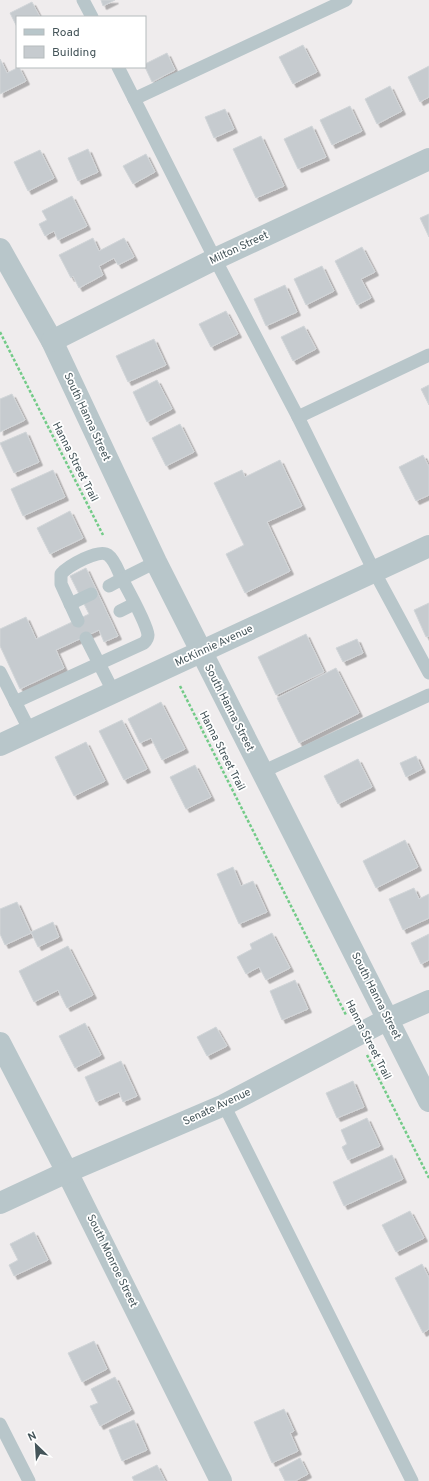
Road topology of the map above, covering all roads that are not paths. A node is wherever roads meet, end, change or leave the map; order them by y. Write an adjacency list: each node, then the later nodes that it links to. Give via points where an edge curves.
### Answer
1 (83, 0): 3 (lane)
2 (346, 0): 5 (lane)
3 (91, 16)
4 (118, 68): 5 (lane)
5 (134, 99): 8 (lane)
6 (429, 159): 8 (street, Milton Street)
7 (0, 249): 9 (street, South Hanna Street)
8 (215, 259): 9 (street, Milton Street); 11 (lane)
9 (52, 342): 13 (street, South Hanna Street)
10 (429, 355): 11 (lane)
11 (298, 417): 14 (lane)
12 (429, 546): 14 (street, McKinnie Avenue)
13 (156, 562): 15 (lane); 23 (street, South Hanna Street)
14 (374, 571): 23 (street, McKinnie Avenue); 26 (lane)
15 (122, 579): 16 (lane); 18 (lane, via 109,555 97,553 66,568 61,574 61,584); 19 (lane)
16 (109, 586)
17 (91, 594): 18 (lane)
18 (70, 604): 21 (lane)
19 (134, 604): 20 (lane); 24 (lane, via 148,634 147,640)
20 (120, 611)
21 (78, 621)
22 (86, 638): 24 (lane)
23 (200, 652): 27 (street, McKinnie Avenue); 32 (street, South Hanna Street)
24 (99, 663): 27 (lane); 29 (lane)
25 (0, 672): 29 (lane)
26 (429, 674)
27 (114, 693): 30 (street, McKinnie Avenue)
28 (429, 695): 32 (lane)
29 (15, 702): 30 (lane)
30 (30, 731): 31 (street, McKinnie Avenue)
31 (0, 745)
32 (262, 772): 34 (street, South Hanna Street)
33 (429, 1001): 34 (street, Senate Avenue)
34 (388, 1019): 36 (street, South Hanna Street); 37 (street, Senate Avenue)
35 (0, 1043): 38 (street, South Monroe Street)
36 (429, 1101)
37 (224, 1105): 38 (street, Senate Avenue); 43 (lane)
38 (67, 1172): 39 (street, Senate Avenue); 42 (street, South Monroe Street)
39 (0, 1203)
40 (0, 1424): 41 (lane)
41 (29, 1481)
42 (221, 1481)
43 (412, 1481)

